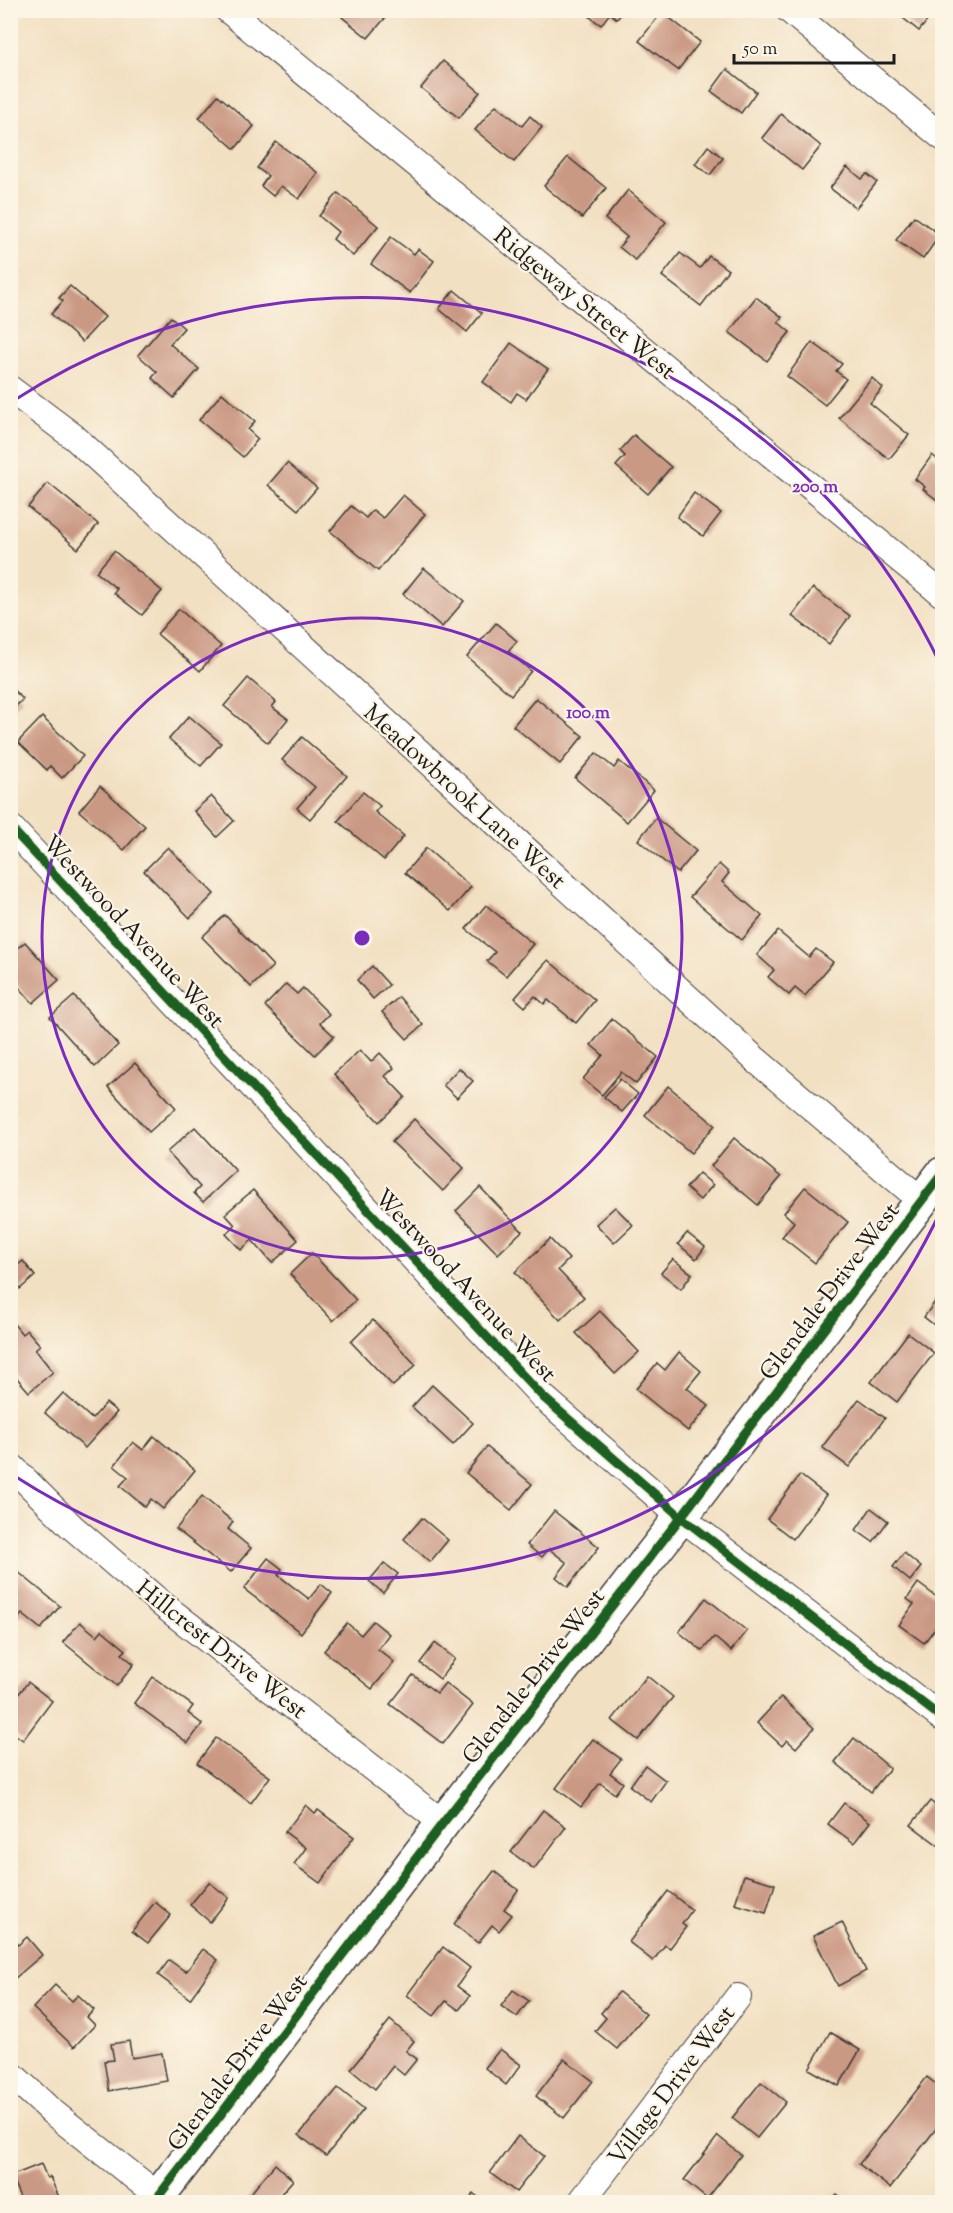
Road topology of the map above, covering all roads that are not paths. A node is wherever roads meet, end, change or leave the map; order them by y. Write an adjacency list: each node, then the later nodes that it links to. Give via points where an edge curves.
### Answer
1 (228, 10): 5 (street, Ridgeway Street West)
2 (789, 10): 3 (street)
3 (942, 137)
4 (10, 389): 8 (street, Meadowbrook Lane West, via 74,437 756,1060)
5 (942, 594)
6 (10, 826): 10 (street, Westwood Avenue West, via 543,1397)
7 (942, 1174): 8 (street, Glendale Drive West)
8 (922, 1201): 10 (street, Glendale Drive West)
9 (10, 1465): 12 (street, Hillcrest Drive West, via 71,1526 163,1605)
10 (681, 1517): 11 (street, Westwood Avenue West); 12 (street, Glendale Drive West)
11 (942, 1718)
12 (443, 1823): 15 (street, Glendale Drive West)
13 (738, 1996): 16 (street, Village Drive West)
14 (10, 2073): 15 (street)
15 (159, 2201)
16 (581, 2202)

